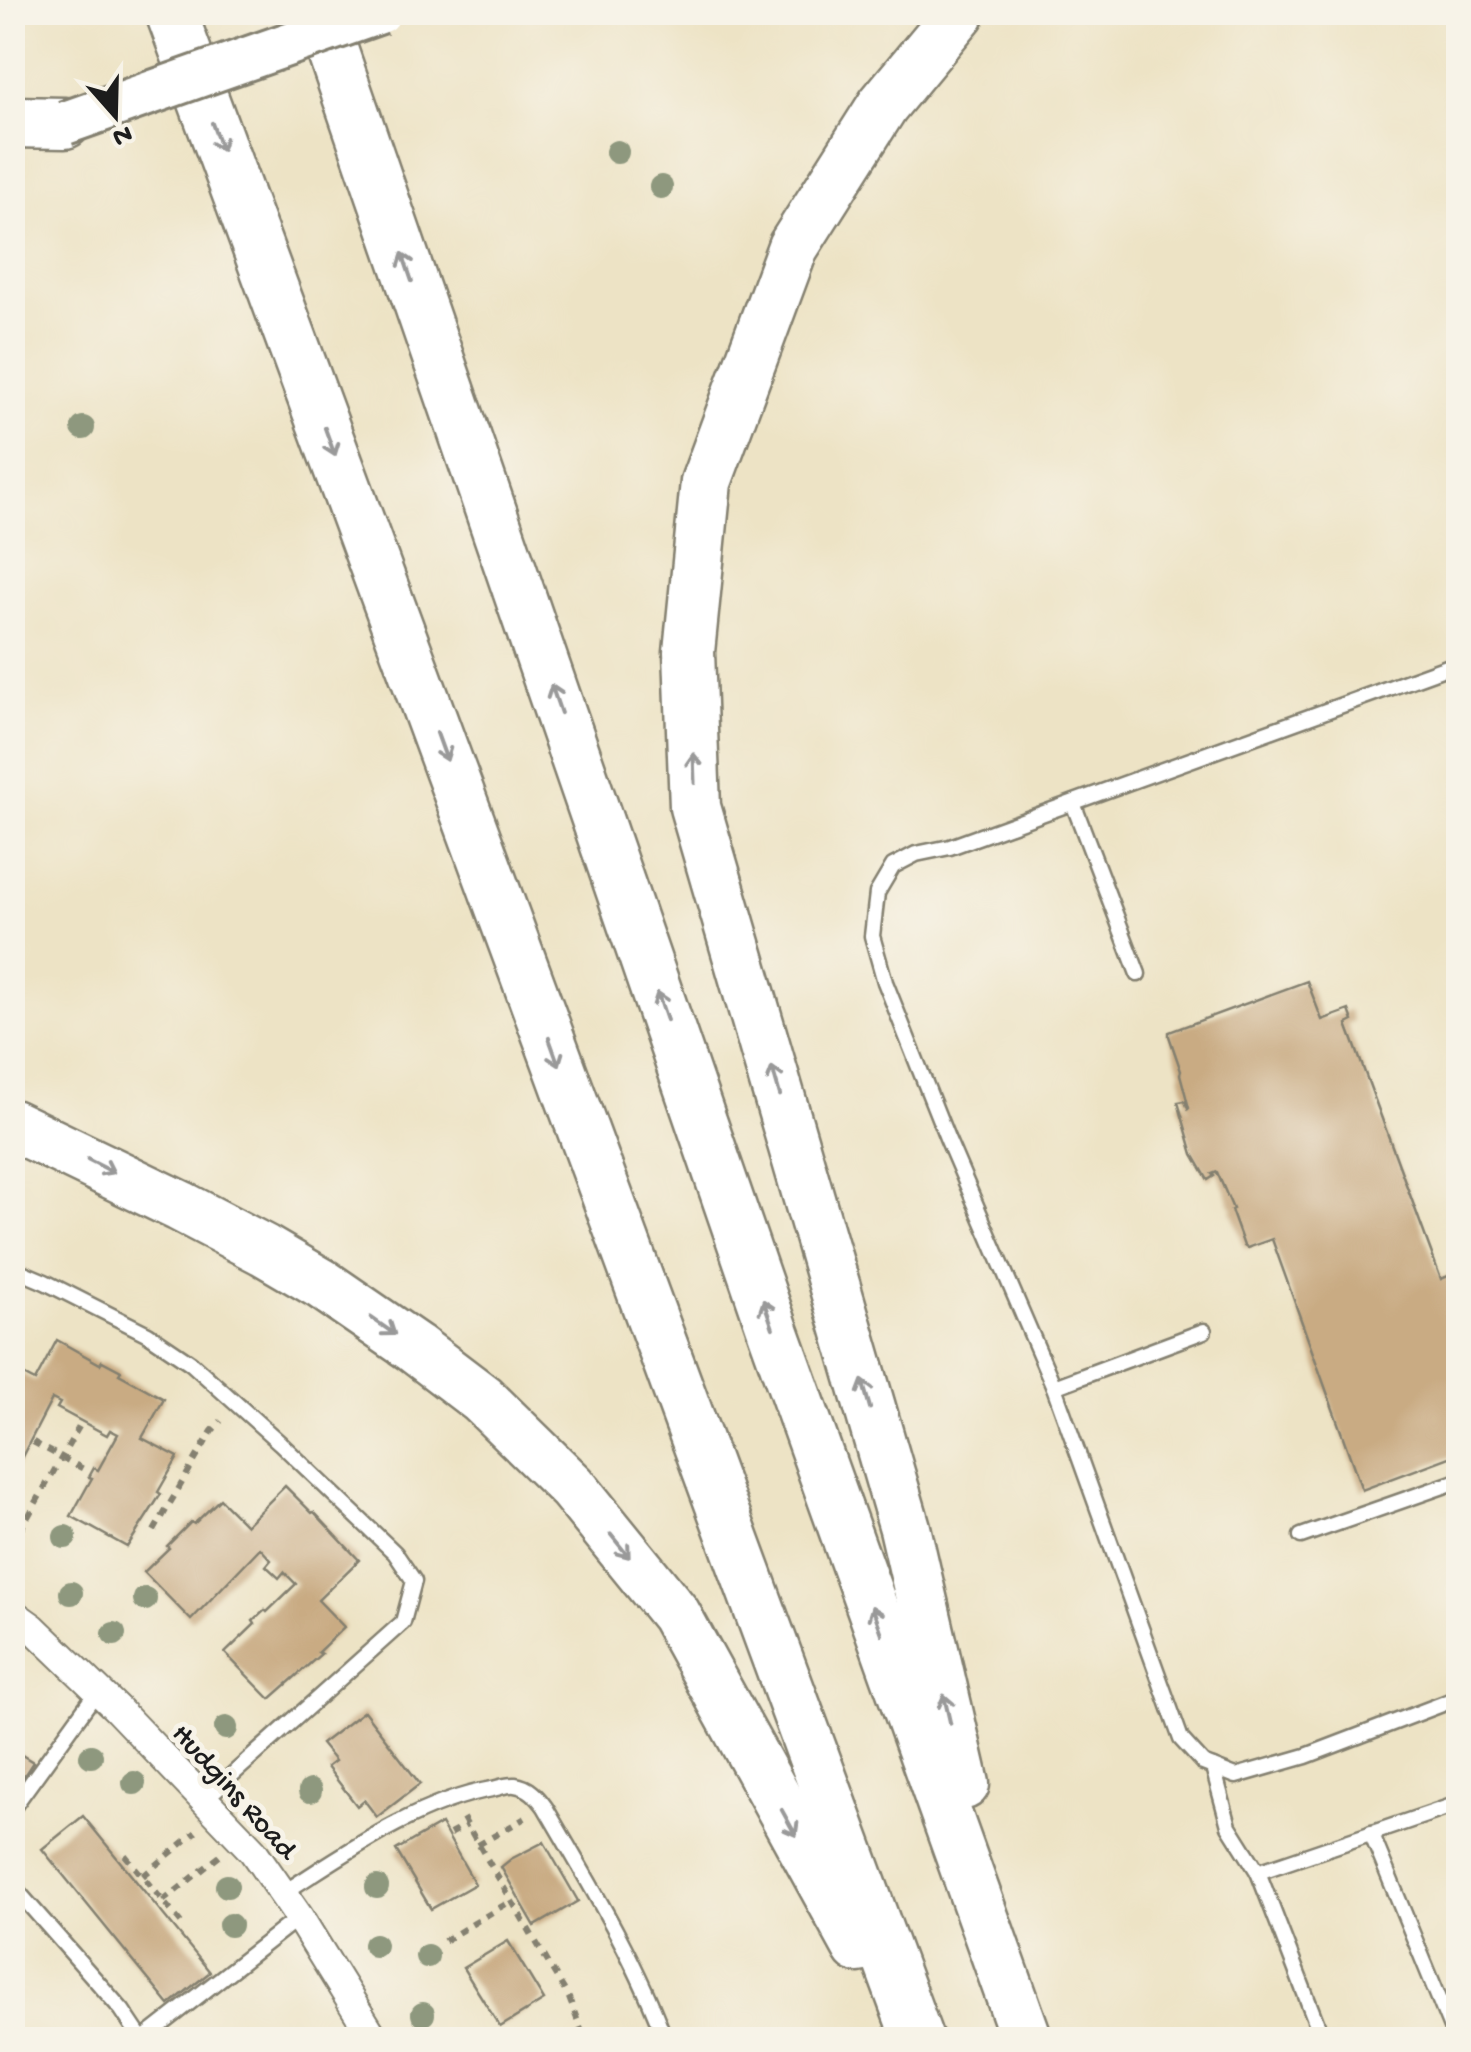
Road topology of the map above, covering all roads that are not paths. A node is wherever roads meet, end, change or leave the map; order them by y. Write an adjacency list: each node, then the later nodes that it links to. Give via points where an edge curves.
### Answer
1 (172, 12): 32 (highway, one-way to 32)
2 (319, 12): 28 (highway, one-way to 2, via 774,1333)
3 (380, 12): 6 (main road, bridge)
4 (960, 12): 28 (highway, one-way to 4, via 905,1528 696,807 689,652 706,482 792,247 883,105)
5 (12, 122): 6 (highway)
6 (65, 123)
7 (1458, 663): 8 (lane)
8 (1073, 804): 9 (lane); 13 (lane, via 892,866 877,893 872,936 947,1138)
9 (1138, 974)
10 (12, 1124): 31 (highway, one-way to 31, via 322,1284 482,1400 572,1487 675,1614)
11 (12, 1268): 21 (lane, via 148,1334 192,1364 395,1553 414,1580 403,1622)
12 (1204, 1331): 13 (lane)
13 (1054, 1387): 19 (lane, via 1181,1739)
14 (1458, 1482): 15 (lane)
15 (1301, 1536)
16 (12, 1613): 17 (street, Hudgins Road)
17 (98, 1690): 21 (street, Hudgins Road); 22 (lane)
18 (1458, 1698): 19 (lane, via 1236,1776)
19 (1212, 1767): 24 (lane, via 1229,1826)
20 (1458, 1804): 23 (lane)
21 (212, 1806): 26 (street, Hudgins Road)
22 (12, 1810)
23 (1371, 1833): 24 (lane); 34 (lane)
24 (1258, 1872): 33 (lane)
25 (12, 1885): 27 (lane, via 142,2040)
26 (283, 1893): 27 (street, Hudgins Road); 30 (lane, via 426,1809 514,1785 536,1793 620,1936)
27 (299, 1917): 29 (street, Hudgins Road)
28 (1021, 2024)
29 (375, 2040)
30 (665, 2040)
31 (910, 2040)
32 (918, 2040)
33 (1323, 2040)
34 (1456, 2040)

